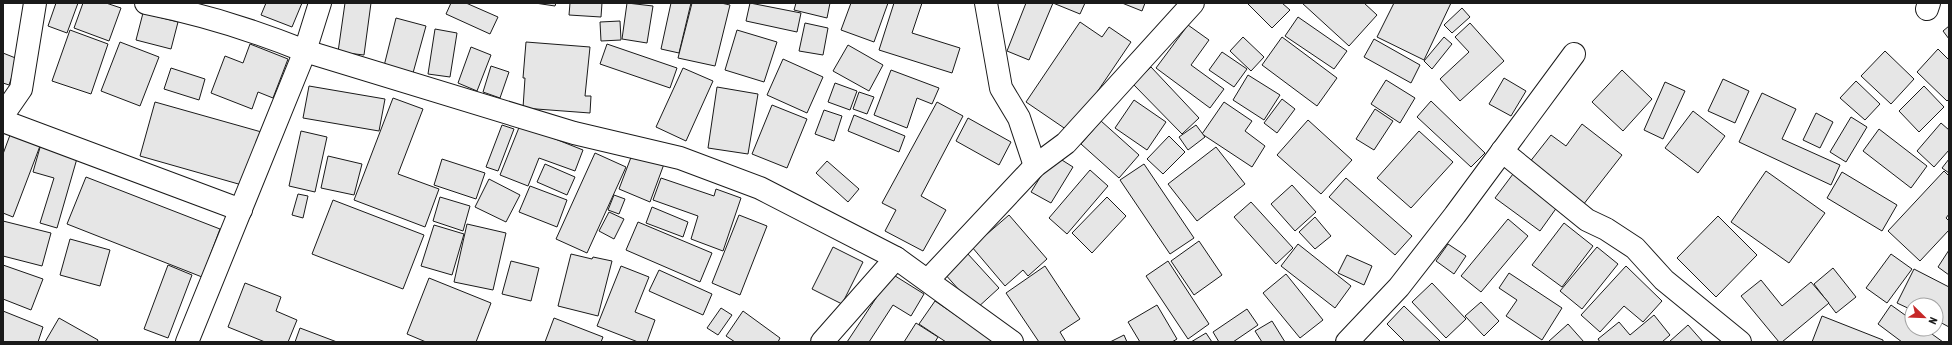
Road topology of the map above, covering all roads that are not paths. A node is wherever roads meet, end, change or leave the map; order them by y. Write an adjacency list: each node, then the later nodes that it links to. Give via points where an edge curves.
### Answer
1 (35, 3): 8 (street, via 21,89)
2 (146, 3): 6 (street, via 194,13 268,36)
3 (320, 3): 6 (street)
4 (986, 3): 12 (street, via 1001,88 1019,118)
5 (1193, 3): 12 (street, via 1066,143)
6 (305, 51): 13 (street); 14 (street, via 574,133 680,158 760,188)
7 (1574, 54): 11 (street)
8 (10, 94): 9 (street)
9 (3, 115)
10 (3, 121): 13 (street)
11 (1502, 151): 19 (street, via 1399,287); 20 (street, via 1587,220 1635,248 1664,280)
12 (1035, 166): 15 (street)
13 (241, 210): 16 (street)
14 (896, 258): 15 (street); 17 (street)
15 (928, 280): 18 (street)
16 (192, 341)
17 (822, 342)
18 (1012, 342)
19 (1347, 342)
20 (1740, 342)

